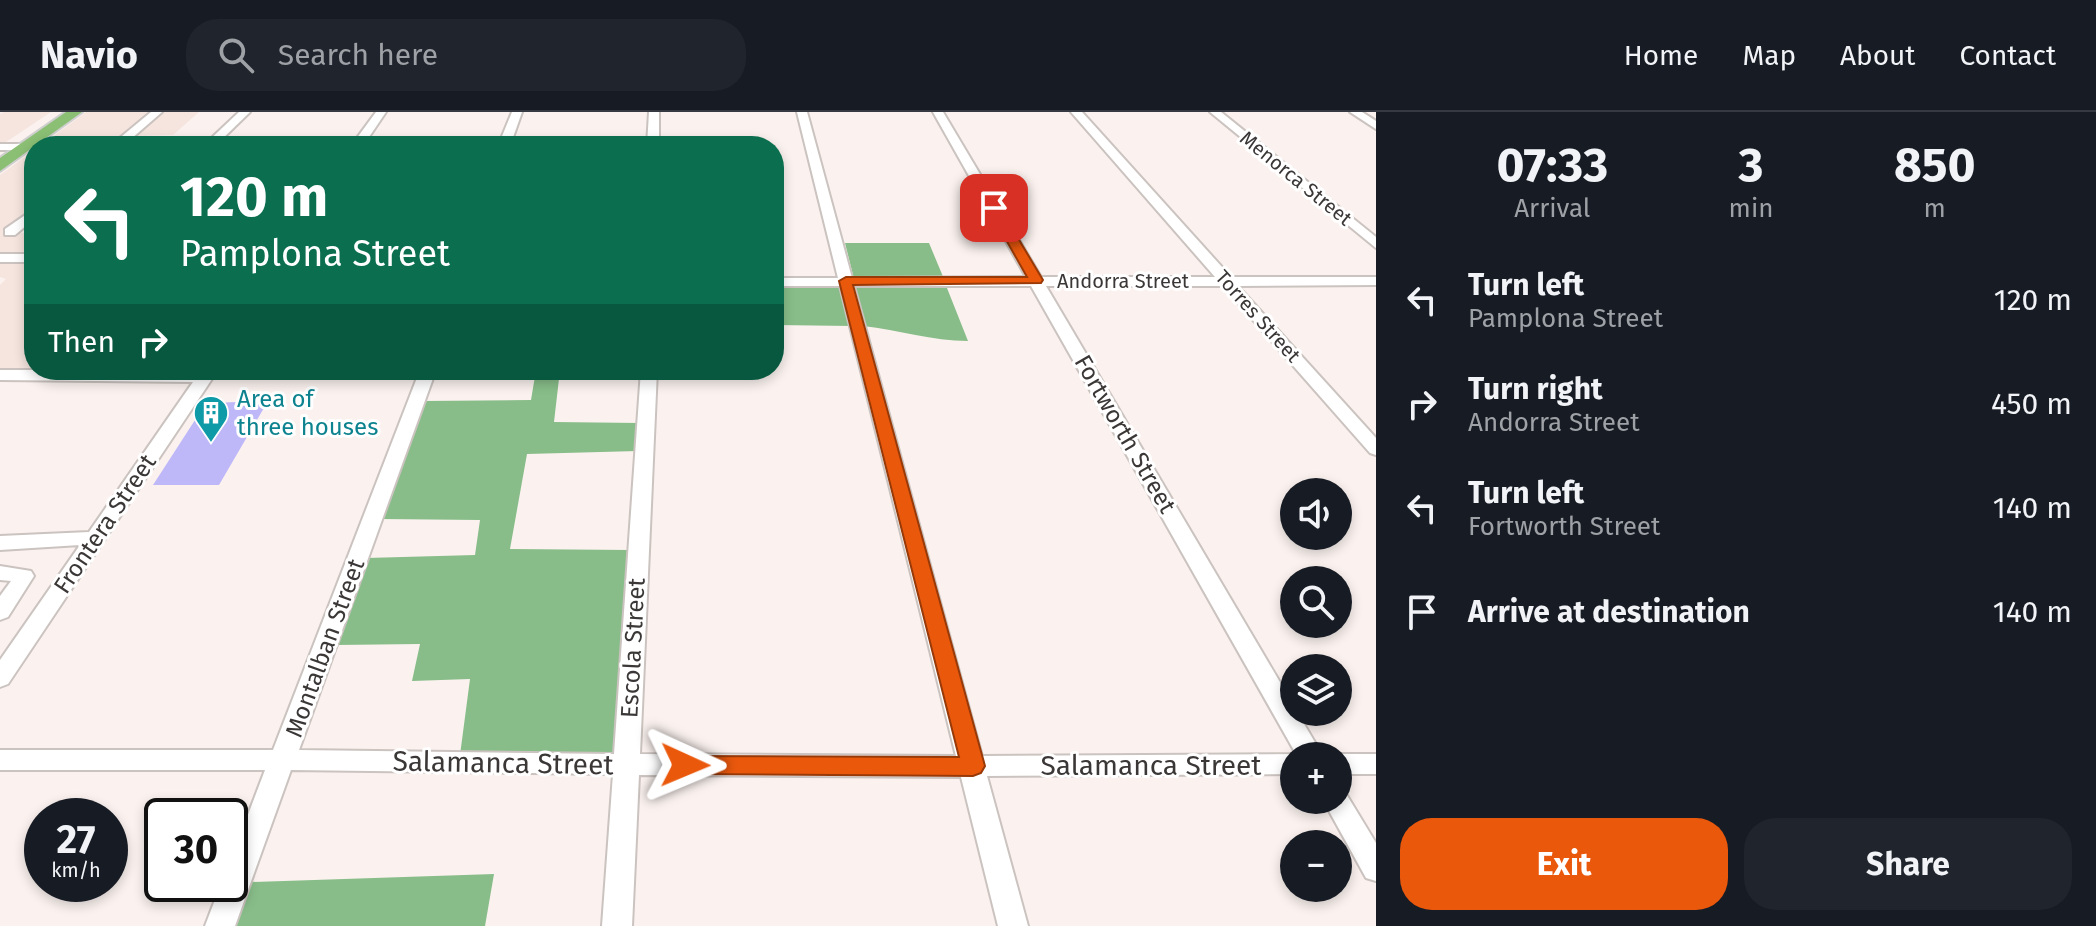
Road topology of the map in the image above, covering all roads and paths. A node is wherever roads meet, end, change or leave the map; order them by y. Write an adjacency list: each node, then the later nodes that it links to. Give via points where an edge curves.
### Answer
1 (59, 112): 21 (highway)
2 (75, 112): 14 (highway)
3 (157, 112): 15 (street)
4 (245, 112): 16 (street)
5 (381, 112): 17 (street)
6 (517, 112): 18 (street)
7 (654, 112): 19 (street)
8 (802, 112): 30 (street)
9 (938, 112): 29 (street, Fortworth Street)
10 (1076, 112): 33 (street, Torres Street)
11 (1215, 112): 26 (street, Menorca Street)
12 (1355, 112): 13 (street)
13 (1376, 126)
14 (44, 136)
15 (128, 136)
16 (220, 136)
17 (364, 136)
18 (508, 136)
19 (653, 136)
20 (24, 147): 21 (street)
21 (3, 149)
22 (24, 151): 23 (highway)
23 (0, 166)
24 (24, 221): 25 (street)
25 (10, 232)
26 (1376, 244)
27 (0, 258): 28 (street)
28 (24, 258)
29 (1036, 280): 30 (street, Andorra Street); 33 (street, Andorra Street); 47 (street, Fortworth Street)
30 (846, 281): 32 (street, Andorra Street); 54 (street)
31 (1376, 281): 33 (street, Andorra Street)
32 (784, 282)
33 (1227, 282): 39 (street, Torres Street)
34 (0, 375): 35 (street)
35 (24, 375)
36 (203, 380): 42 (street, Frontera Street)
37 (424, 380): 49 (street, Montalban Street)
38 (648, 380): 50 (street, Escola Street)
39 (1376, 449)
40 (0, 530): 41 (street, via 45,531)
41 (52, 538): 42 (street); 43 (street, via 35,544)
42 (96, 538): 46 (street, Frontera Street)
43 (0, 543)
44 (0, 573): 45 (street, via 23,576)
45 (0, 612)
46 (0, 678)
47 (1302, 742)
48 (0, 760): 49 (street, Salamanca Street)
49 (284, 760): 50 (street, Salamanca Street); 57 (street, Montalban Street)
50 (626, 764): 54 (street, Salamanca Street); 58 (street, Escola Street)
51 (1280, 764): 54 (street, Salamanca Street)
52 (1352, 764): 53 (street)
53 (1376, 764)
54 (973, 766): 59 (street)
55 (1344, 814): 56 (street)
56 (1376, 869)
57 (220, 926)
58 (617, 926)
59 (1013, 926)

